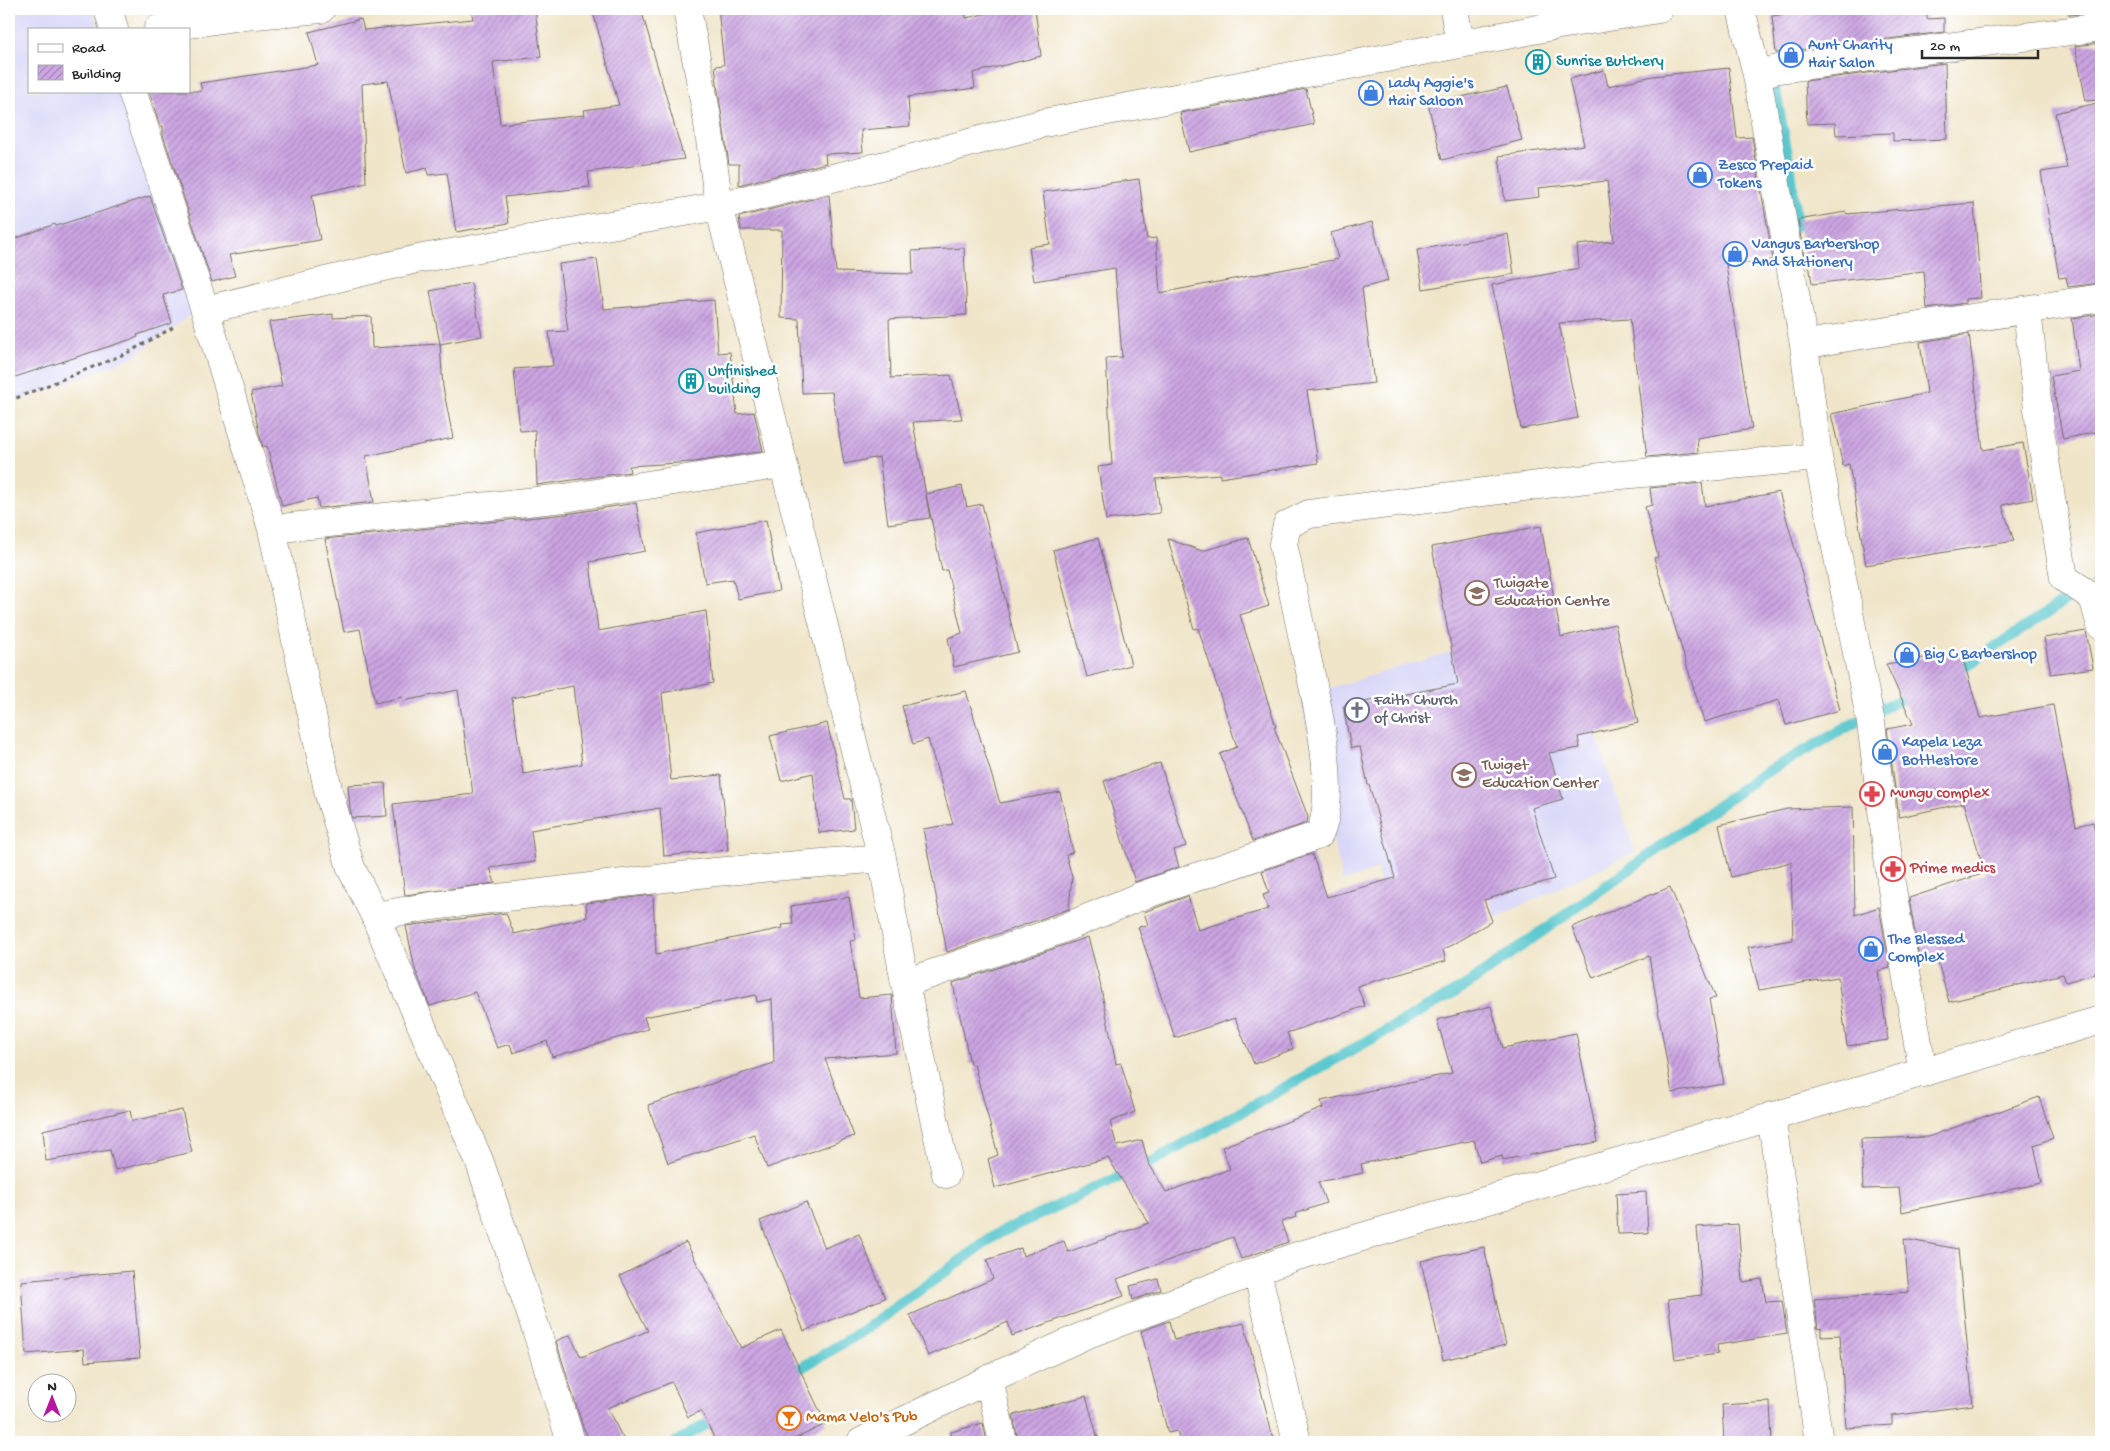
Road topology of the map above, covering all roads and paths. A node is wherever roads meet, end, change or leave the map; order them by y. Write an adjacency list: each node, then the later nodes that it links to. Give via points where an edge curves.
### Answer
1 (108, 9): 8 (street)
2 (321, 9): 9 (street, via 234,17)
3 (687, 9): 13 (street, via 707,117)
4 (1454, 9): 10 (street)
5 (1659, 9): 10 (street)
6 (1741, 9): 11 (street)
7 (2101, 27): 11 (street, via 1778,69)
8 (114, 28)
9 (164, 28)
10 (1460, 44): 13 (street, via 1044,123)
11 (1757, 75): 17 (street)
12 (132, 92): 15 (street)
13 (718, 206): 15 (street, via 417,259); 20 (street)
14 (2101, 298): 16 (street)
15 (205, 310): 18 (path, via 127,353); 21 (street)
16 (2028, 310): 17 (street); 22 (street, via 2041,436 2064,578 2093,597)
17 (1804, 345): 19 (street)
18 (9, 401)
19 (1818, 457): 25 (street, via 1610,476 1309,514 1287,525 1283,544 1320,725 1328,793 1324,826 1319,835); 27 (street, via 1871,723 1892,889)
20 (783, 464): 21 (street, via 564,498); 23 (street)
21 (272, 530): 24 (street, via 329,794 351,868)
22 (2101, 626)
23 (882, 858): 24 (street, via 715,872 432,906); 25 (street)
24 (375, 916): 32 (street, via 480,1163)
25 (905, 983): 29 (street)
26 (2101, 1020): 27 (street)
27 (1924, 1073): 28 (street)
28 (1771, 1116): 30 (street, via 1303,1254); 36 (street)
29 (946, 1174)
30 (1257, 1271): 31 (street, via 1083,1336); 35 (street)
31 (989, 1379): 33 (street); 34 (street)
32 (572, 1442)
33 (861, 1442)
34 (1003, 1442)
35 (1297, 1442)
36 (1819, 1442)

